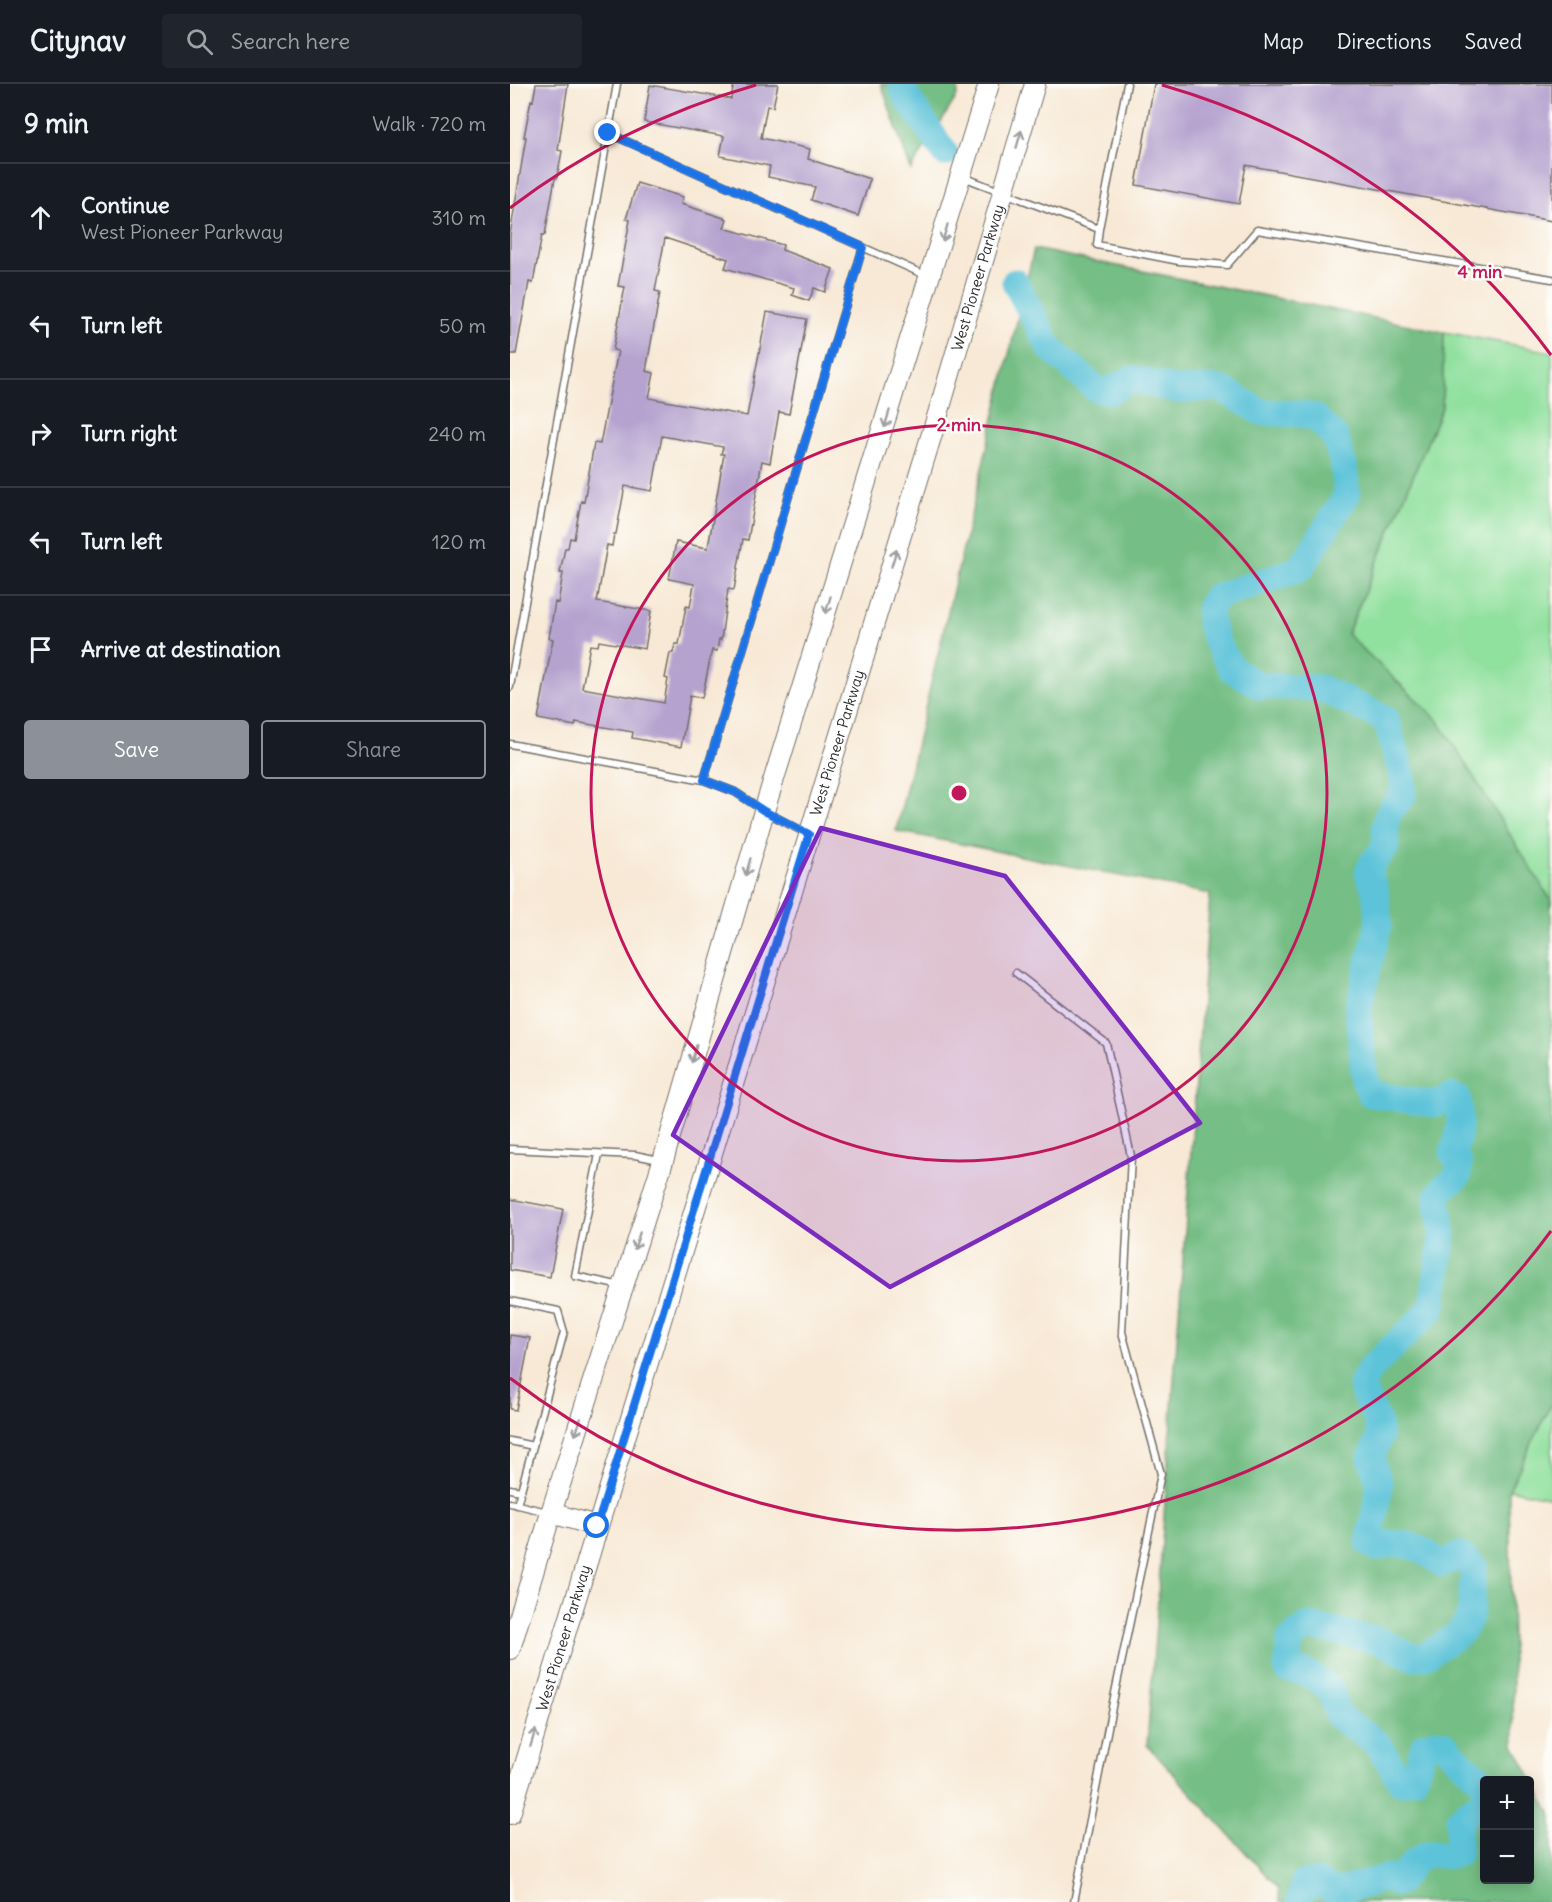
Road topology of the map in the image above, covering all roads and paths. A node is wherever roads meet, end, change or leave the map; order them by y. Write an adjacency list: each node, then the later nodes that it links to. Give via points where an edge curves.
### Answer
1 (617, 84): 5 (lane)
2 (989, 84): 6 (main road)
3 (1035, 84): 7 (main road, West Pioneer Parkway, one-way to 3)
4 (1127, 84): 8 (lane)
5 (608, 133): 9 (lane); 12 (lane)
6 (962, 177): 7 (lane); 10 (main road, one-way to 10)
7 (1003, 194): 8 (lane); 16 (main road, West Pioneer Parkway, one-way to 7)
8 (1099, 229): 11 (lane, via 1097,245 1179,261 1227,265 1257,231)
9 (863, 247): 10 (lane); 14 (lane)
10 (931, 277): 15 (main road, one-way to 15)
11 (1552, 279)
12 (510, 687)
13 (510, 744): 14 (lane)
14 (704, 780): 15 (lane, via 735,792)
15 (764, 811): 16 (lane); 20 (main road, one-way to 20)
16 (809, 834): 29 (main road, West Pioneer Parkway)
17 (1016, 973): 32 (lane, via 1106,1043 1131,1156 1122,1332 1161,1474)
18 (510, 1149): 19 (lane)
19 (599, 1154): 20 (lane); 21 (lane, via 575,1276)
20 (663, 1161): 21 (main road, one-way to 21)
21 (623, 1287): 28 (main road, one-way to 28)
22 (510, 1301): 24 (lane, via 558,1311 564,1332)
23 (510, 1440): 24 (lane)
24 (534, 1446): 26 (lane)
25 (510, 1489): 26 (lane)
26 (521, 1491): 27 (lane)
27 (514, 1504): 28 (lane)
28 (551, 1513): 29 (main road); 30 (main road)
29 (597, 1526): 31 (main road, West Pioneer Parkway, one-way to 29)
30 (510, 1649)
31 (510, 1814)
32 (1074, 1902)

